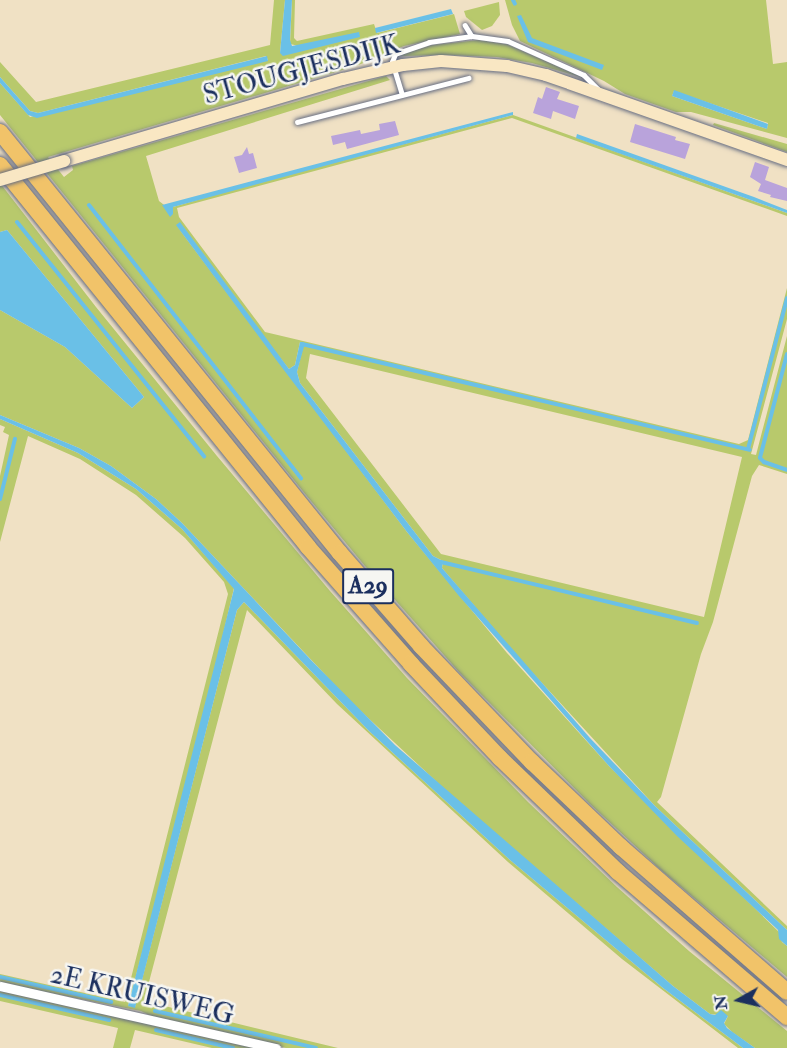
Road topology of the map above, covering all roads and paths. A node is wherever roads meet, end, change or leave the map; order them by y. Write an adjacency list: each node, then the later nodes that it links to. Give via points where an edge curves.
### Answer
1 (465, 25): 2 (lane)
2 (472, 36): 3 (lane, via 403,50 394,56); 5 (lane, via 508,41 590,79)
3 (394, 67): 5 (street, STOUGJESDIJK, via 441,61 507,66); 6 (lane); 11 (street, STOUGJESDIJK, bridge)
4 (468, 78): 6 (lane)
5 (603, 94): 9 (street, STOUGJESDIJK)
6 (402, 95): 7 (lane)
7 (297, 122)
8 (0, 132): 13 (highway, A29, via 340,553 421,646 613,840)
9 (787, 160)
10 (0, 165): 14 (highway, A29, via 308,547 411,664 500,758 618,872)
11 (0, 180)
12 (0, 986): 15 (street, 2E KRUISWEG)
13 (787, 992)
14 (787, 1017)
15 (276, 1048)

